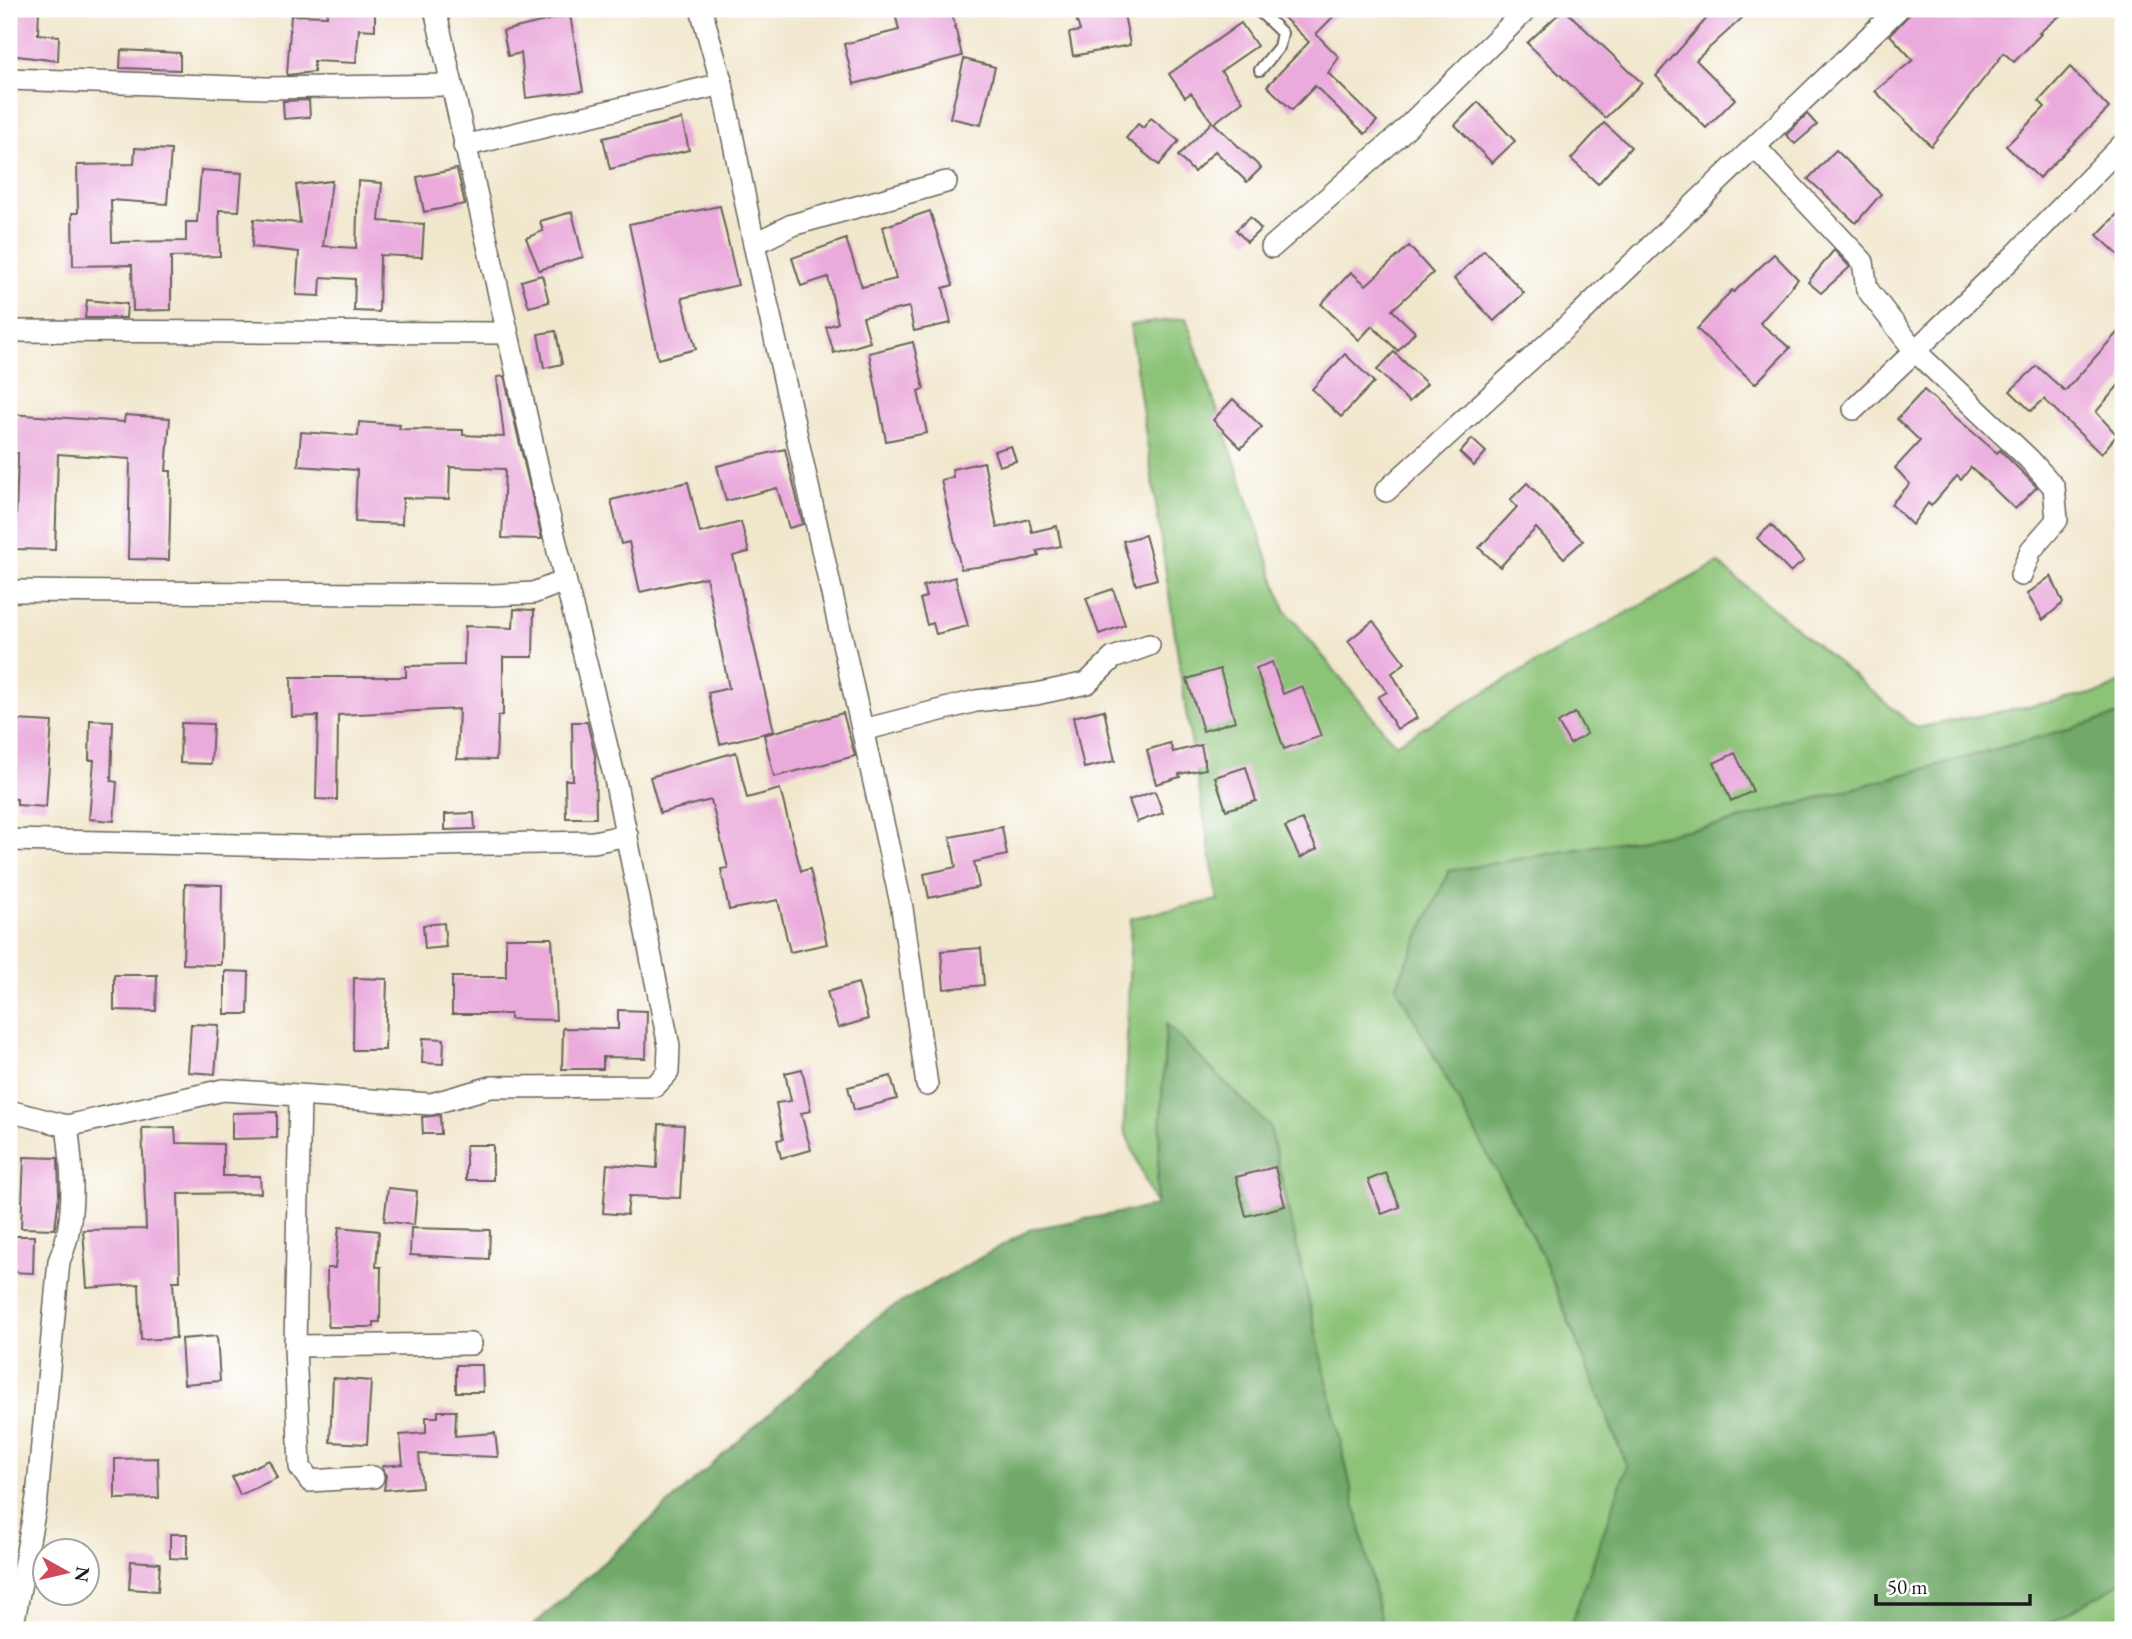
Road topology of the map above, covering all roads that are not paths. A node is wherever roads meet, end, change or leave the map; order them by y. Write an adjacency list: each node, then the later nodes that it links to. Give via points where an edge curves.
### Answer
1 (435, 9): 9 (street)
2 (701, 9): 8 (street)
3 (1257, 9): 6 (lane, via 1282,33 1279,47)
4 (1527, 9): 15 (street, via 1398,136)
5 (1898, 9): 12 (street)
6 (1260, 69)
7 (9, 79): 9 (street, via 266,88)
8 (722, 84): 11 (street); 14 (street)
9 (451, 85): 11 (street)
10 (2123, 144): 18 (street)
11 (464, 146): 17 (street)
12 (1755, 147): 18 (street, via 1863,262 1867,289); 20 (street)
13 (946, 182): 14 (street, via 792,225)
14 (754, 244): 25 (street)
15 (1272, 247)
16 (9, 331): 17 (street)
17 (506, 333): 22 (street)
18 (1915, 351): 19 (street); 21 (street, via 2054,487 2057,520 2031,550)
19 (1854, 409)
20 (1386, 491)
21 (2021, 575)
22 (565, 581): 23 (street, via 533,593 493,595); 26 (street)
23 (9, 591)
24 (1149, 645): 25 (street, via 1113,658 1087,683 976,701)
25 (863, 730): 28 (street, via 902,908)
26 (627, 835): 27 (street, via 594,842 337,847); 29 (street, via 669,1046 668,1072 655,1086 491,1087 431,1104)
27 (9, 841)
28 (926, 1085)
29 (300, 1096): 31 (street, via 223,1090); 33 (street)
30 (9, 1111): 31 (street)
31 (67, 1126): 35 (street, via 71,1180 67,1243 59,1261 37,1498)
32 (471, 1344): 33 (street)
33 (295, 1346): 34 (street, via 300,1467 310,1481)
34 (373, 1477)
35 (12, 1630)

